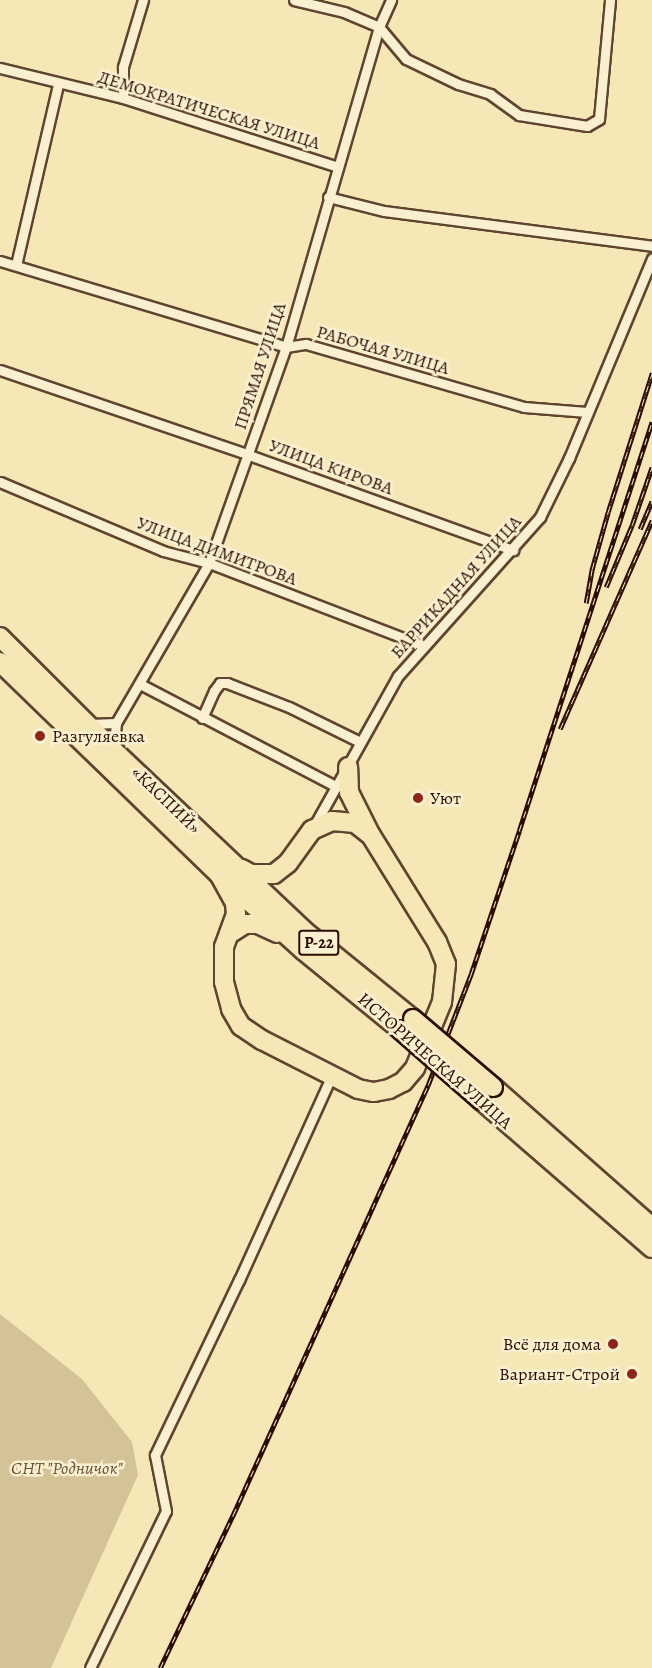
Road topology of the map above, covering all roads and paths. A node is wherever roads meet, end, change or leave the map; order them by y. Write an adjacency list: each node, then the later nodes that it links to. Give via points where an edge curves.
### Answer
1 (143, 0): 8 (street, via 123,67)
2 (294, 0): 5 (street, via 344,12)
3 (391, 0): 5 (street, ПРЯМАЯ УЛИЦА)
4 (610, 0): 5 (street, via 600,118 587,126 519,116 490,93 458,84 406,59)
5 (379, 27): 9 (street, ПРЯМАЯ УЛИЦА)
6 (0, 68): 7 (street, ДЕМОКРАТИЧЕСКАЯ УЛИЦА)
7 (58, 84): 8 (street, ДЕМОКРАТИЧЕСКАЯ УЛИЦА); 14 (street)
8 (123, 98): 9 (street, ДЕМОКРАТИЧЕСКАЯ УЛИЦА)
9 (338, 167): 10 (street, ПРЯМАЯ УЛИЦА)
10 (328, 197): 11 (street, via 384,210); 15 (street, ПРЯМАЯ УЛИЦА)
11 (652, 246)
12 (652, 259): 17 (street, БАРРИКАДНАЯ УЛИЦА)
13 (0, 261): 14 (street, РАБОЧАЯ УЛИЦА)
14 (16, 265): 15 (street, РАБОЧАЯ УЛИЦА)
15 (286, 347): 17 (street, РАБОЧАЯ УЛИЦА, via 306,344 524,407); 18 (street, ПРЯМАЯ УЛИЦА)
16 (0, 370): 18 (street, УЛИЦА КИРОВА)
17 (587, 412): 20 (street, БАРРИКАДНАЯ УЛИЦА, via 540,517)
18 (249, 455): 20 (street, УЛИЦА КИРОВА); 21 (street, ПРЯМАЯ УЛИЦА)
19 (0, 482): 21 (street, УЛИЦА ДИМИТРОВА, via 162,551)
20 (513, 550): 23 (street, БАРРИКАДНАЯ УЛИЦА)
21 (209, 563): 23 (street, УЛИЦА ДИМИТРОВА); 25 (street, ПРЯМАЯ УЛИЦА)
22 (0, 637): 28 (highway, «КАСПИЙ» / Р-22)
23 (424, 646): 29 (street, БАРРИКАДНАЯ УЛИЦА, via 398,676)
24 (3, 669): 36 (highway, «КАСПИЙ» / Р-22)
25 (140, 684): 26 (street); 27 (street, ПРЯМАЯ УЛИЦА)
26 (202, 718): 29 (street, via 214,691 220,683 227,683 289,707); 32 (street)
27 (116, 723): 28 (street); 30 (street)
28 (88, 724): 30 (highway, «КАСПИЙ» / Р-22)
29 (360, 742): 31 (street, БАРРИКАДНАЯ УЛИЦА)
30 (114, 751): 36 (highway, «КАСПИЙ» / Р-22)
31 (348, 767): 32 (street, БАРРИКАДНАЯ УЛИЦА); 34 (highway, via 349,792)
32 (337, 787): 33 (street, БАРРИКАДНАЯ УЛИЦА)
33 (312, 830): 34 (highway, via 332,821 355,823); 35 (highway)
34 (370, 834): 41 (highway, via 437,942 446,964 445,985 442,1002 414,1068 403,1082 374,1092 358,1089)
35 (295, 855): 36 (highway, via 274,874); 37 (highway, via 281,886 287,905)
36 (225, 868): 37 (highway, ИСТОРИЧЕСКАЯ УЛИЦА / Р-22); 38 (highway, via 236,914); 39 (highway, ИСТОРИЧЕСКАЯ УЛИЦА / Р-22)
37 (303, 930): 40 (highway, ИСТОРИЧЕСКАЯ УЛИЦА / Р-22)
38 (229, 934): 39 (highway, via 245,924 258,924); 41 (highway, via 224,947 224,982 231,1009 241,1026)
39 (303, 950): 40 (highway, ИСТОРИЧЕСКАЯ УЛИЦА / Р-22)
40 (407, 1024): 42 (highway, ИСТОРИЧЕСКАЯ УЛИЦА / Р-22, bridge)
41 (332, 1075): 45 (street, via 155,1455 166,1511)
42 (487, 1094): 43 (highway, ИСТОРИЧЕСКАЯ УЛИЦА / Р-22); 44 (highway, ИСТОРИЧЕСКАЯ УЛИЦА / Р-22)
43 (652, 1227)
44 (652, 1248)
45 (90, 1668)

